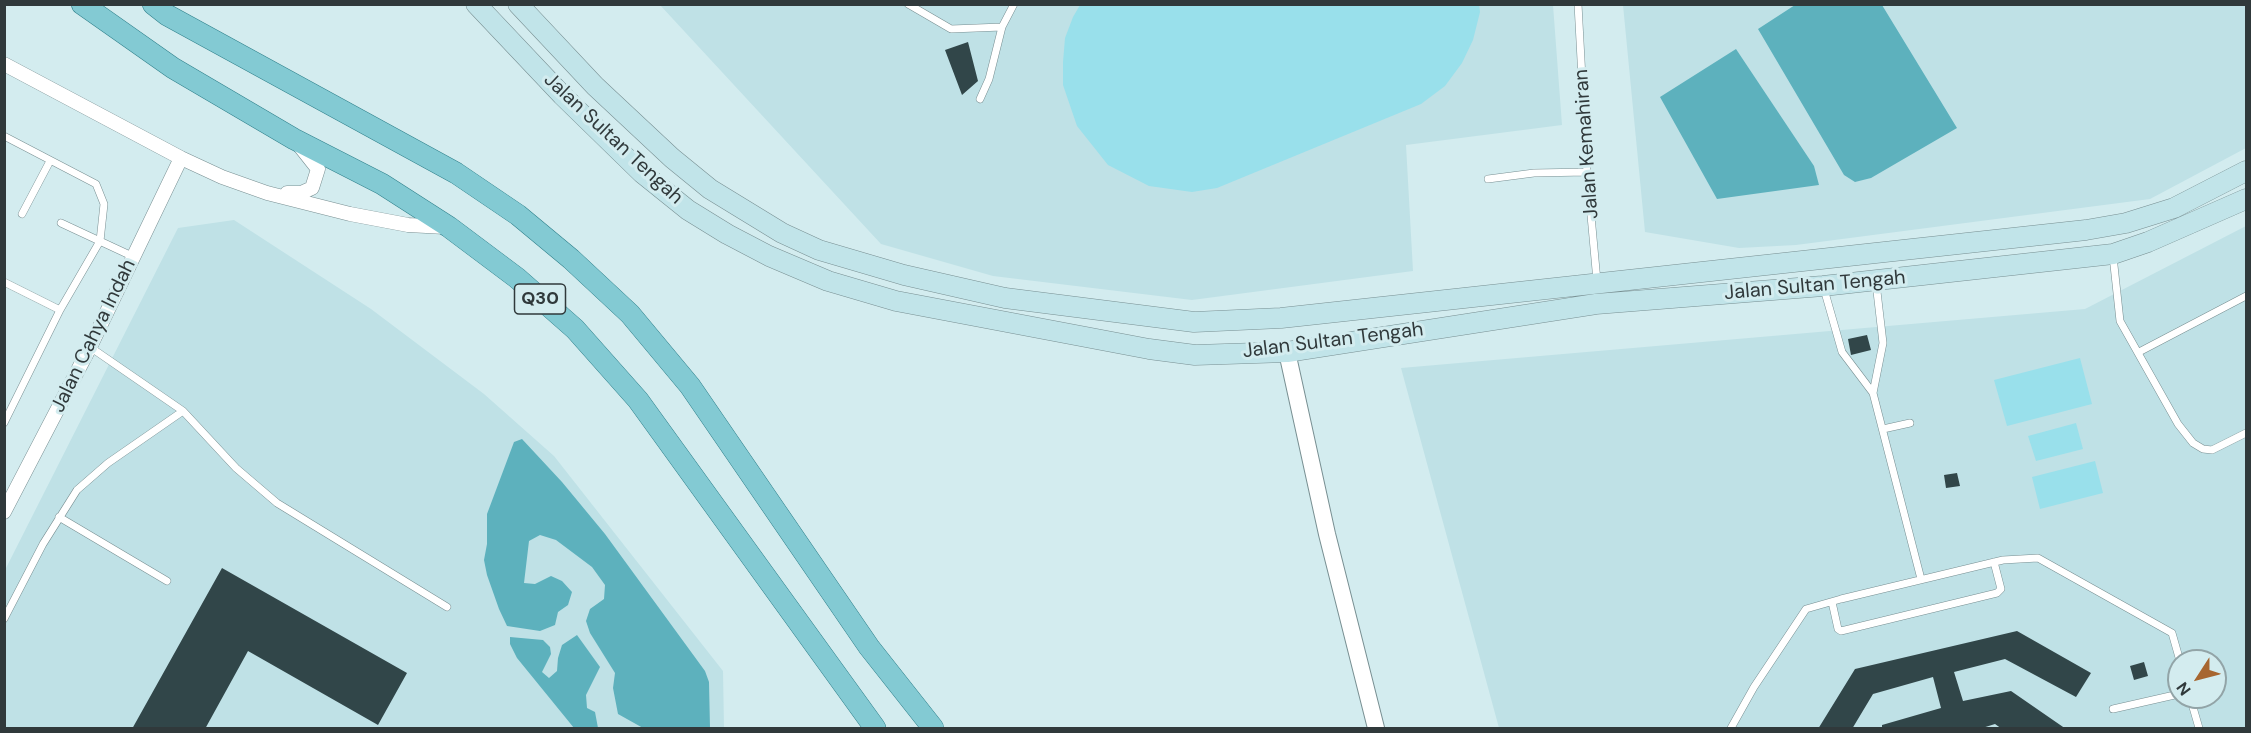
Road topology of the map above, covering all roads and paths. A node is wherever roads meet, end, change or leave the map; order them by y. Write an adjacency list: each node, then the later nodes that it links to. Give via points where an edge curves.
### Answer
1 (82, 4): 12 (main road, Q30, via 173,68)
2 (153, 4): 54 (main road, Q30, via 166,15 456,173 518,215 571,259 630,314 690,386 869,647)
3 (476, 4): 33 (main road, Jalan Sultan Tengah, via 642,173 688,210 769,256 866,293 1028,327 1195,355)
4 (518, 4): 28 (main road, Jalan Sultan Tengah, via 637,127 710,189 782,233 819,250 904,275 1005,298 1194,322 1281,318)
5 (908, 4): 8 (lane, via 951,29)
6 (1014, 4): 8 (lane)
7 (1578, 4): 16 (lane, Jalan Kemahiran)
8 (1002, 27): 10 (lane)
9 (4, 64): 13 (street)
10 (980, 99)
11 (4, 136): 14 (lane)
12 (294, 138): 18 (street, via 318,169 312,188 302,193); 22 (main road, Q30, via 382,184)
13 (181, 158): 18 (street); 25 (street, Jalan Cahya Indah)
14 (50, 161): 20 (lane); 23 (lane, via 96,184 104,204)
15 (2247, 171): 28 (main road, Jalan Sultan Tengah, via 2174,208 2086,230)
16 (1587, 172): 17 (lane); 28 (lane, Jalan Kemahiran)
17 (1488, 179)
18 (267, 193): 22 (street, via 361,217)
19 (2247, 199): 24 (main road, Jalan Sultan Tengah)
20 (22, 214)
21 (61, 223): 23 (lane)
22 (449, 227): 53 (main road, Q30, via 517,278 575,329 638,400)
23 (100, 241): 25 (lane); 31 (lane)
24 (2113, 254): 26 (main road, Jalan Sultan Tengah); 34 (lane, via 2120,321)
25 (134, 257): 32 (street, Jalan Cahya Indah)
26 (1876, 281): 29 (main road, Jalan Sultan Tengah); 35 (lane, via 1883,343)
27 (4, 282): 31 (lane)
28 (1597, 283)
29 (1823, 286): 33 (main road, Jalan Sultan Tengah, via 1596,304); 35 (lane, via 1842,352)
30 (2247, 296): 34 (lane)
31 (60, 310): 37 (lane)
32 (90, 347): 36 (lane); 41 (street, Jalan Cahya Indah)
33 (1287, 352): 55 (street)
34 (2139, 352): 40 (lane, via 2168,409 2193,443 2212,450)
35 (1873, 393): 39 (lane)
36 (183, 411): 42 (lane, via 108,463 77,490); 47 (lane, via 236,468 277,503)
37 (4, 423)
38 (1910, 423): 39 (lane)
39 (1883, 429): 44 (lane)
40 (2247, 433)
41 (4, 512)
42 (59, 517): 45 (lane); 48 (lane)
43 (1994, 562): 44 (lane); 46 (lane, via 2001,589 1997,594 1841,631); 49 (lane, via 2038,558 2172,633)
44 (1921, 579): 46 (lane)
45 (167, 581)
46 (1832, 602): 56 (lane, via 1806,609)
47 (447, 607)
48 (4, 619)
49 (2177, 649)
50 (2167, 697): 51 (lane)
51 (2113, 709)
52 (2193, 709): 57 (lane)
53 (875, 729)
54 (933, 729)
55 (1376, 729)
56 (1731, 729)
57 (2199, 729)

